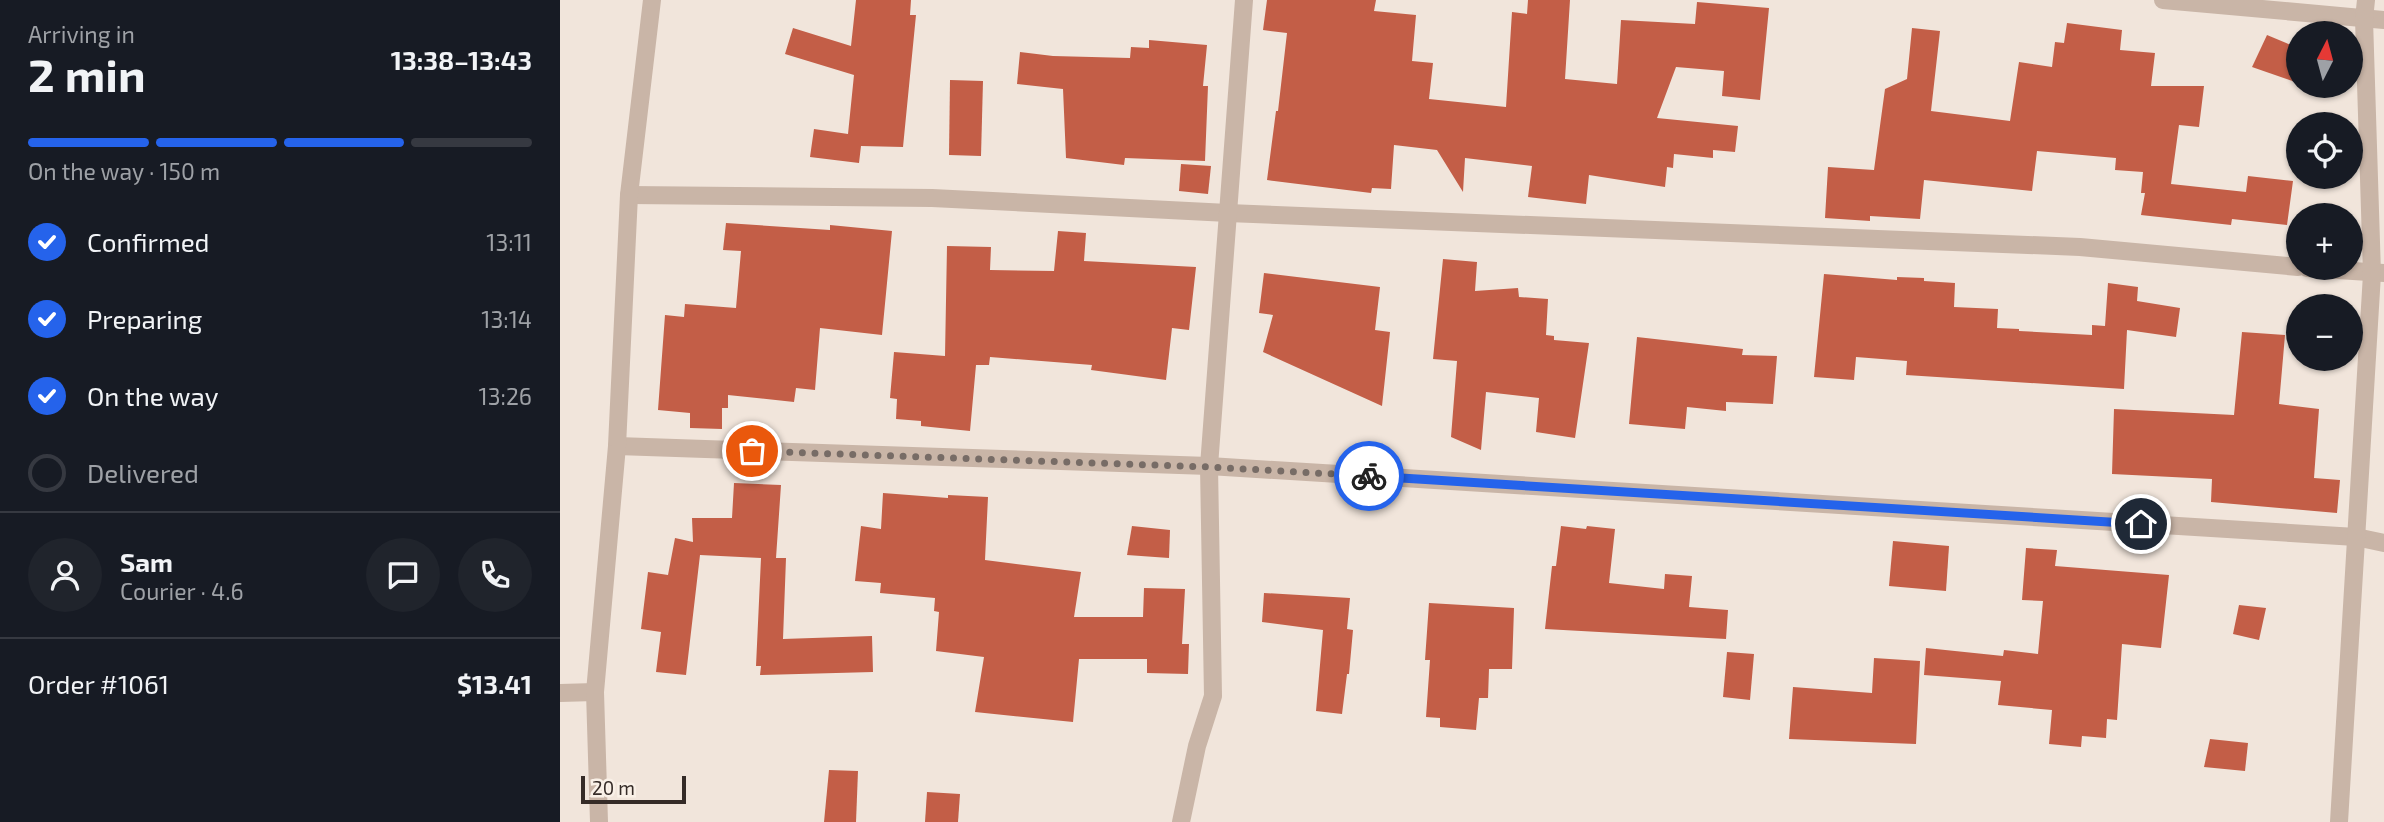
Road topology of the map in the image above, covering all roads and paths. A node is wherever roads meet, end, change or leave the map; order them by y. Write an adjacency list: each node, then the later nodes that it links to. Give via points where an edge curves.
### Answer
1 (652, 0): 7 (street)
2 (1244, 0): 11 (street)
3 (2163, 0): 5 (street)
4 (2366, 0): 5 (street)
5 (2364, 19): 6 (street); 9 (street)
6 (2384, 20)
7 (629, 195): 8 (street, via 932,198 2080,247); 10 (street)
8 (2286, 266)
9 (2378, 274): 12 (street)
10 (617, 446): 11 (street); 15 (street)
11 (1209, 467): 12 (street); 17 (street, via 1213,696 1196,746)
12 (2356, 537): 13 (street); 18 (street)
13 (2384, 543)
14 (560, 692): 15 (street)
15 (595, 692): 16 (street)
16 (599, 822)
17 (1181, 822)
18 (2339, 822)

